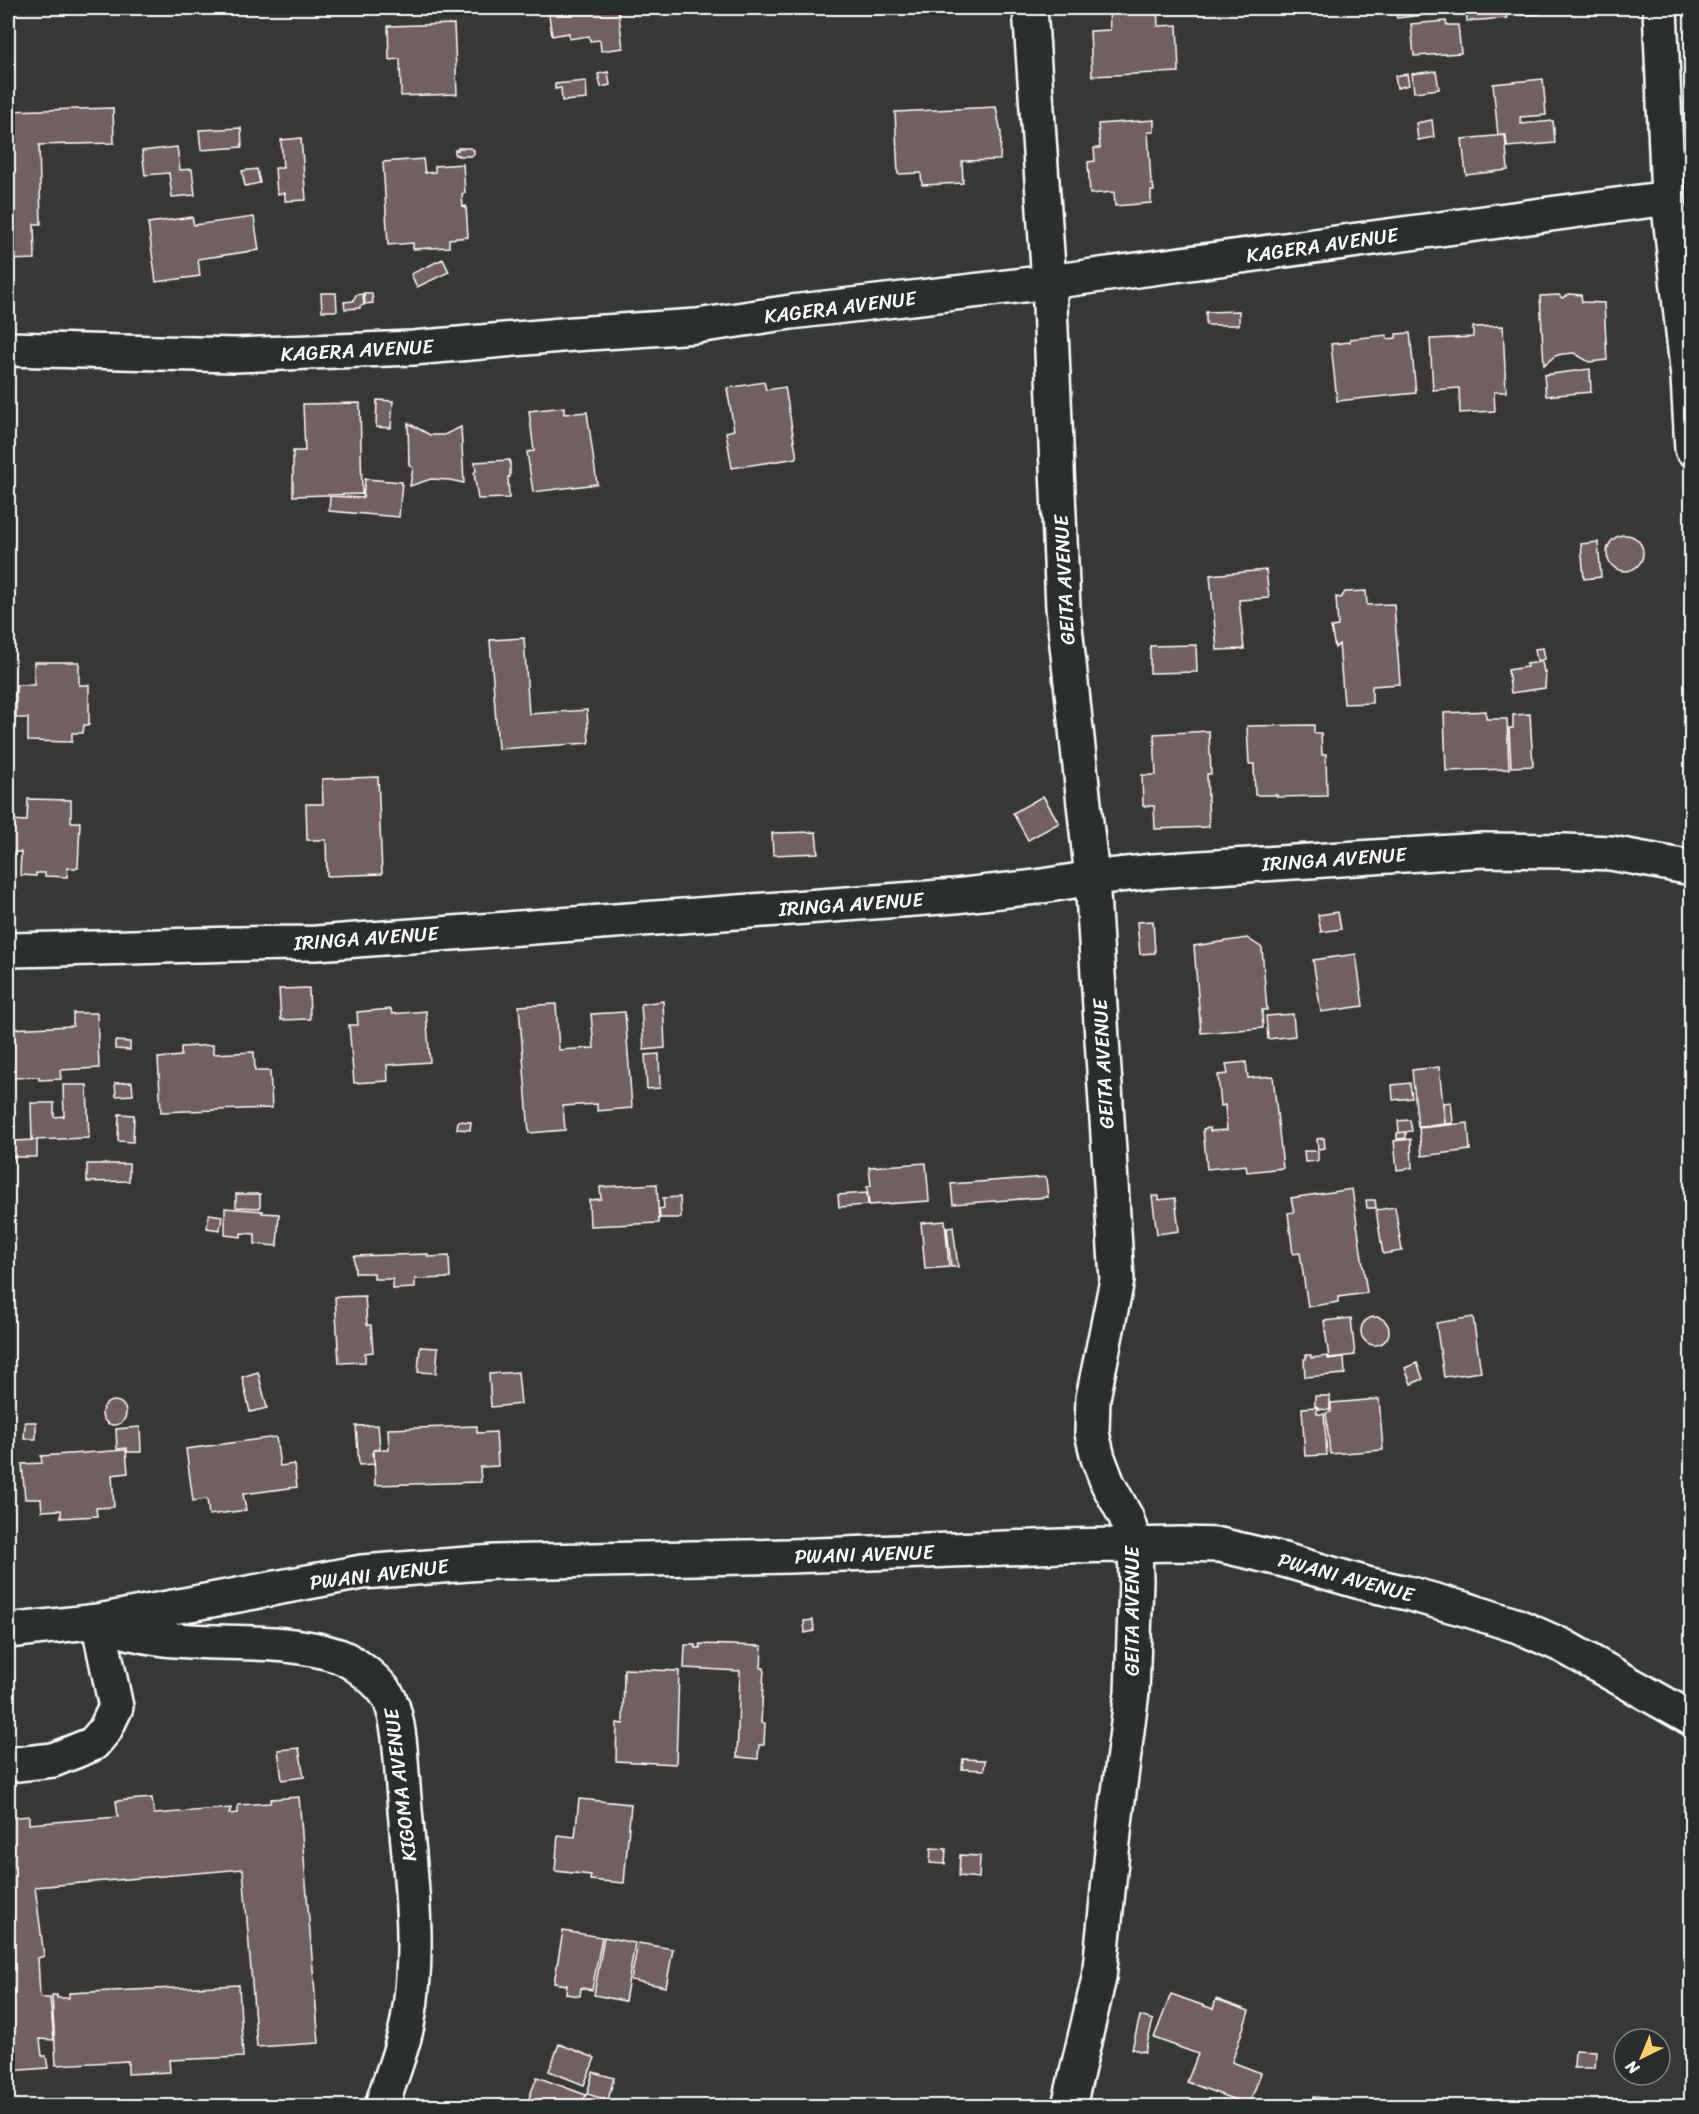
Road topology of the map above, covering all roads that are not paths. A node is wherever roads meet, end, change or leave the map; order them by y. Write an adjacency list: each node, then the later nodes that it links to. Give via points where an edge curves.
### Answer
1 (1030, 8): 4 (street, GEITA AVENUE)
2 (1660, 8): 3 (street)
3 (1668, 198): 4 (street, KAGERA AVENUE); 6 (street)
4 (1049, 282): 5 (street, KAGERA AVENUE, via 697,326 413,348 234,355); 9 (street, GEITA AVENUE, via 1063,608)
5 (8, 349)
6 (1690, 377): 7 (street)
7 (1692, 449)
8 (1692, 868): 9 (street, IRINGA AVENUE, via 1611,854 1483,850)
9 (1092, 878): 10 (street, IRINGA AVENUE, via 956,896 316,943); 11 (street, GEITA AVENUE, via 1118,1280 1093,1398 1092,1433 1108,1484)
10 (8, 950)
11 (1135, 1544): 12 (street, PWANI AVENUE, via 484,1563 362,1572); 14 (street, PWANI AVENUE, via 1220,1545 1468,1610 1563,1646); 17 (street, GEITA AVENUE, via 1132,1692 1099,1978)
12 (98, 1621): 13 (street, PWANI AVENUE); 15 (street, via 116,1707 105,1730 93,1744 53,1760); 16 (street, KIGOMA AVENUE, via 167,1640 244,1642 325,1652 363,1671 386,1692 395,1714 401,1764 415,1953 408,2021)
13 (8, 1630)
14 (1692, 1719)
15 (8, 1765)
16 (382, 2106)
17 (1069, 2106)

